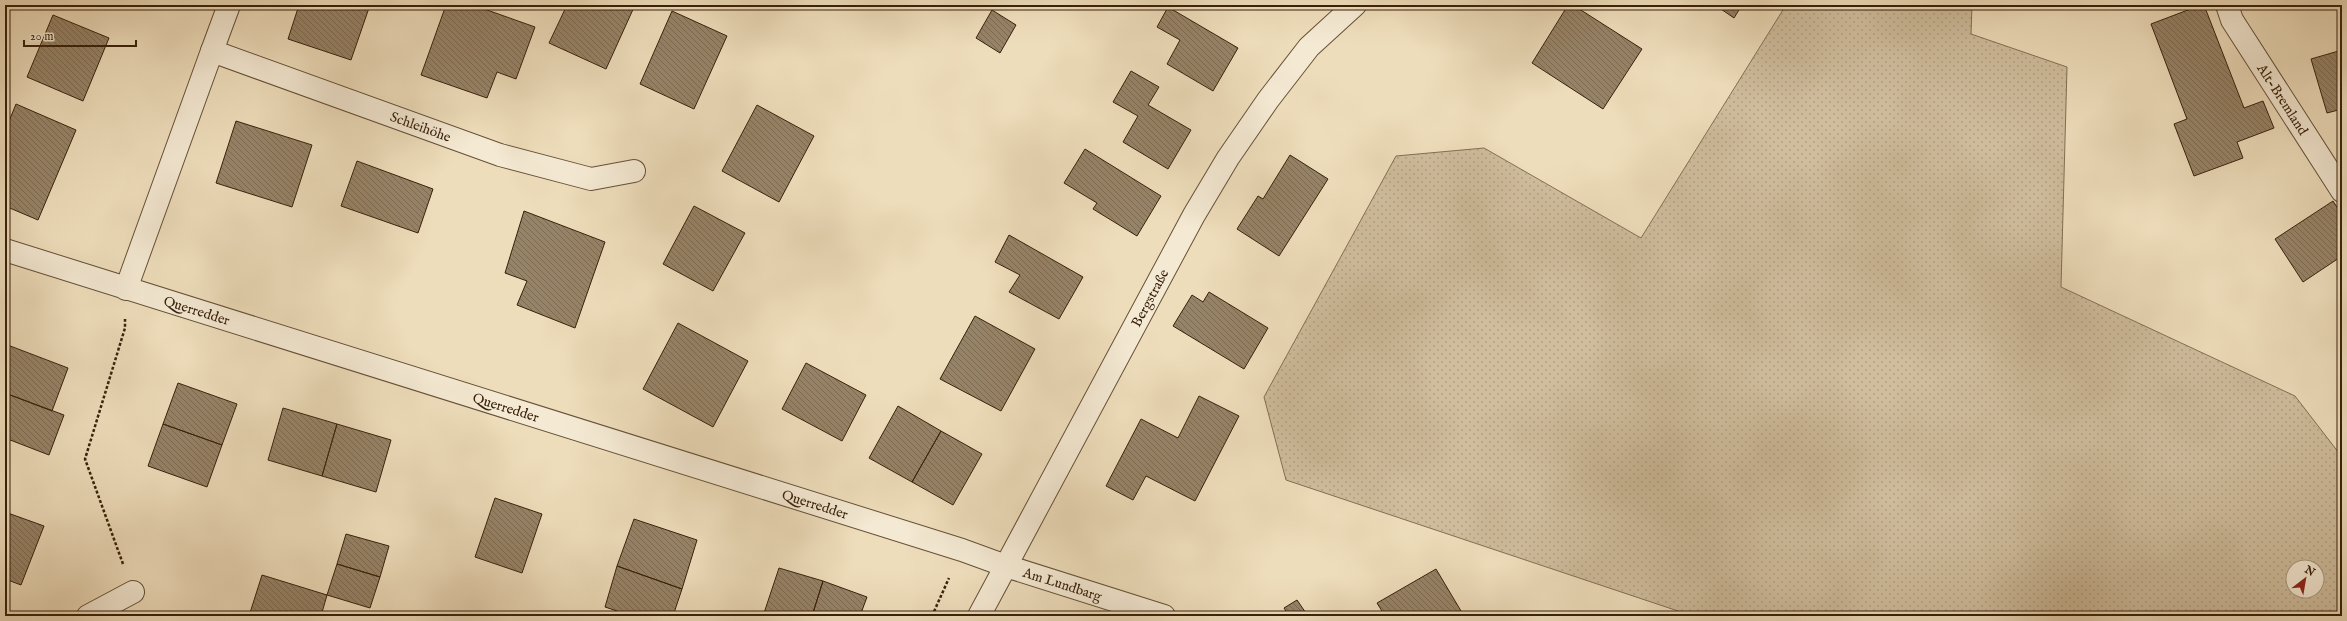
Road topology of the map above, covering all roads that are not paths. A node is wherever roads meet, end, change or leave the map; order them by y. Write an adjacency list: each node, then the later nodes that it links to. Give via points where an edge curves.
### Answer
1 (229, 5): 4 (street)
2 (1356, 5): 9 (street, Bergstraße, via 1309,48 1268,100 1228,158 1194,215)
3 (2227, 5): 6 (street, Alt-Bremland, via 2232,20)
4 (212, 51): 5 (street, Schleihöhe, via 500,155 591,179); 8 (street)
5 (634, 171)
6 (2342, 191)
7 (5, 250): 8 (street, Querredder)
8 (126, 288): 9 (street, Querredder, via 962,550)
9 (1006, 566): 12 (street, Bergstraße); 13 (street, Am Lundbarg)
10 (133, 592): 11 (street)
11 (88, 616)
12 (979, 616)
13 (1164, 616)

